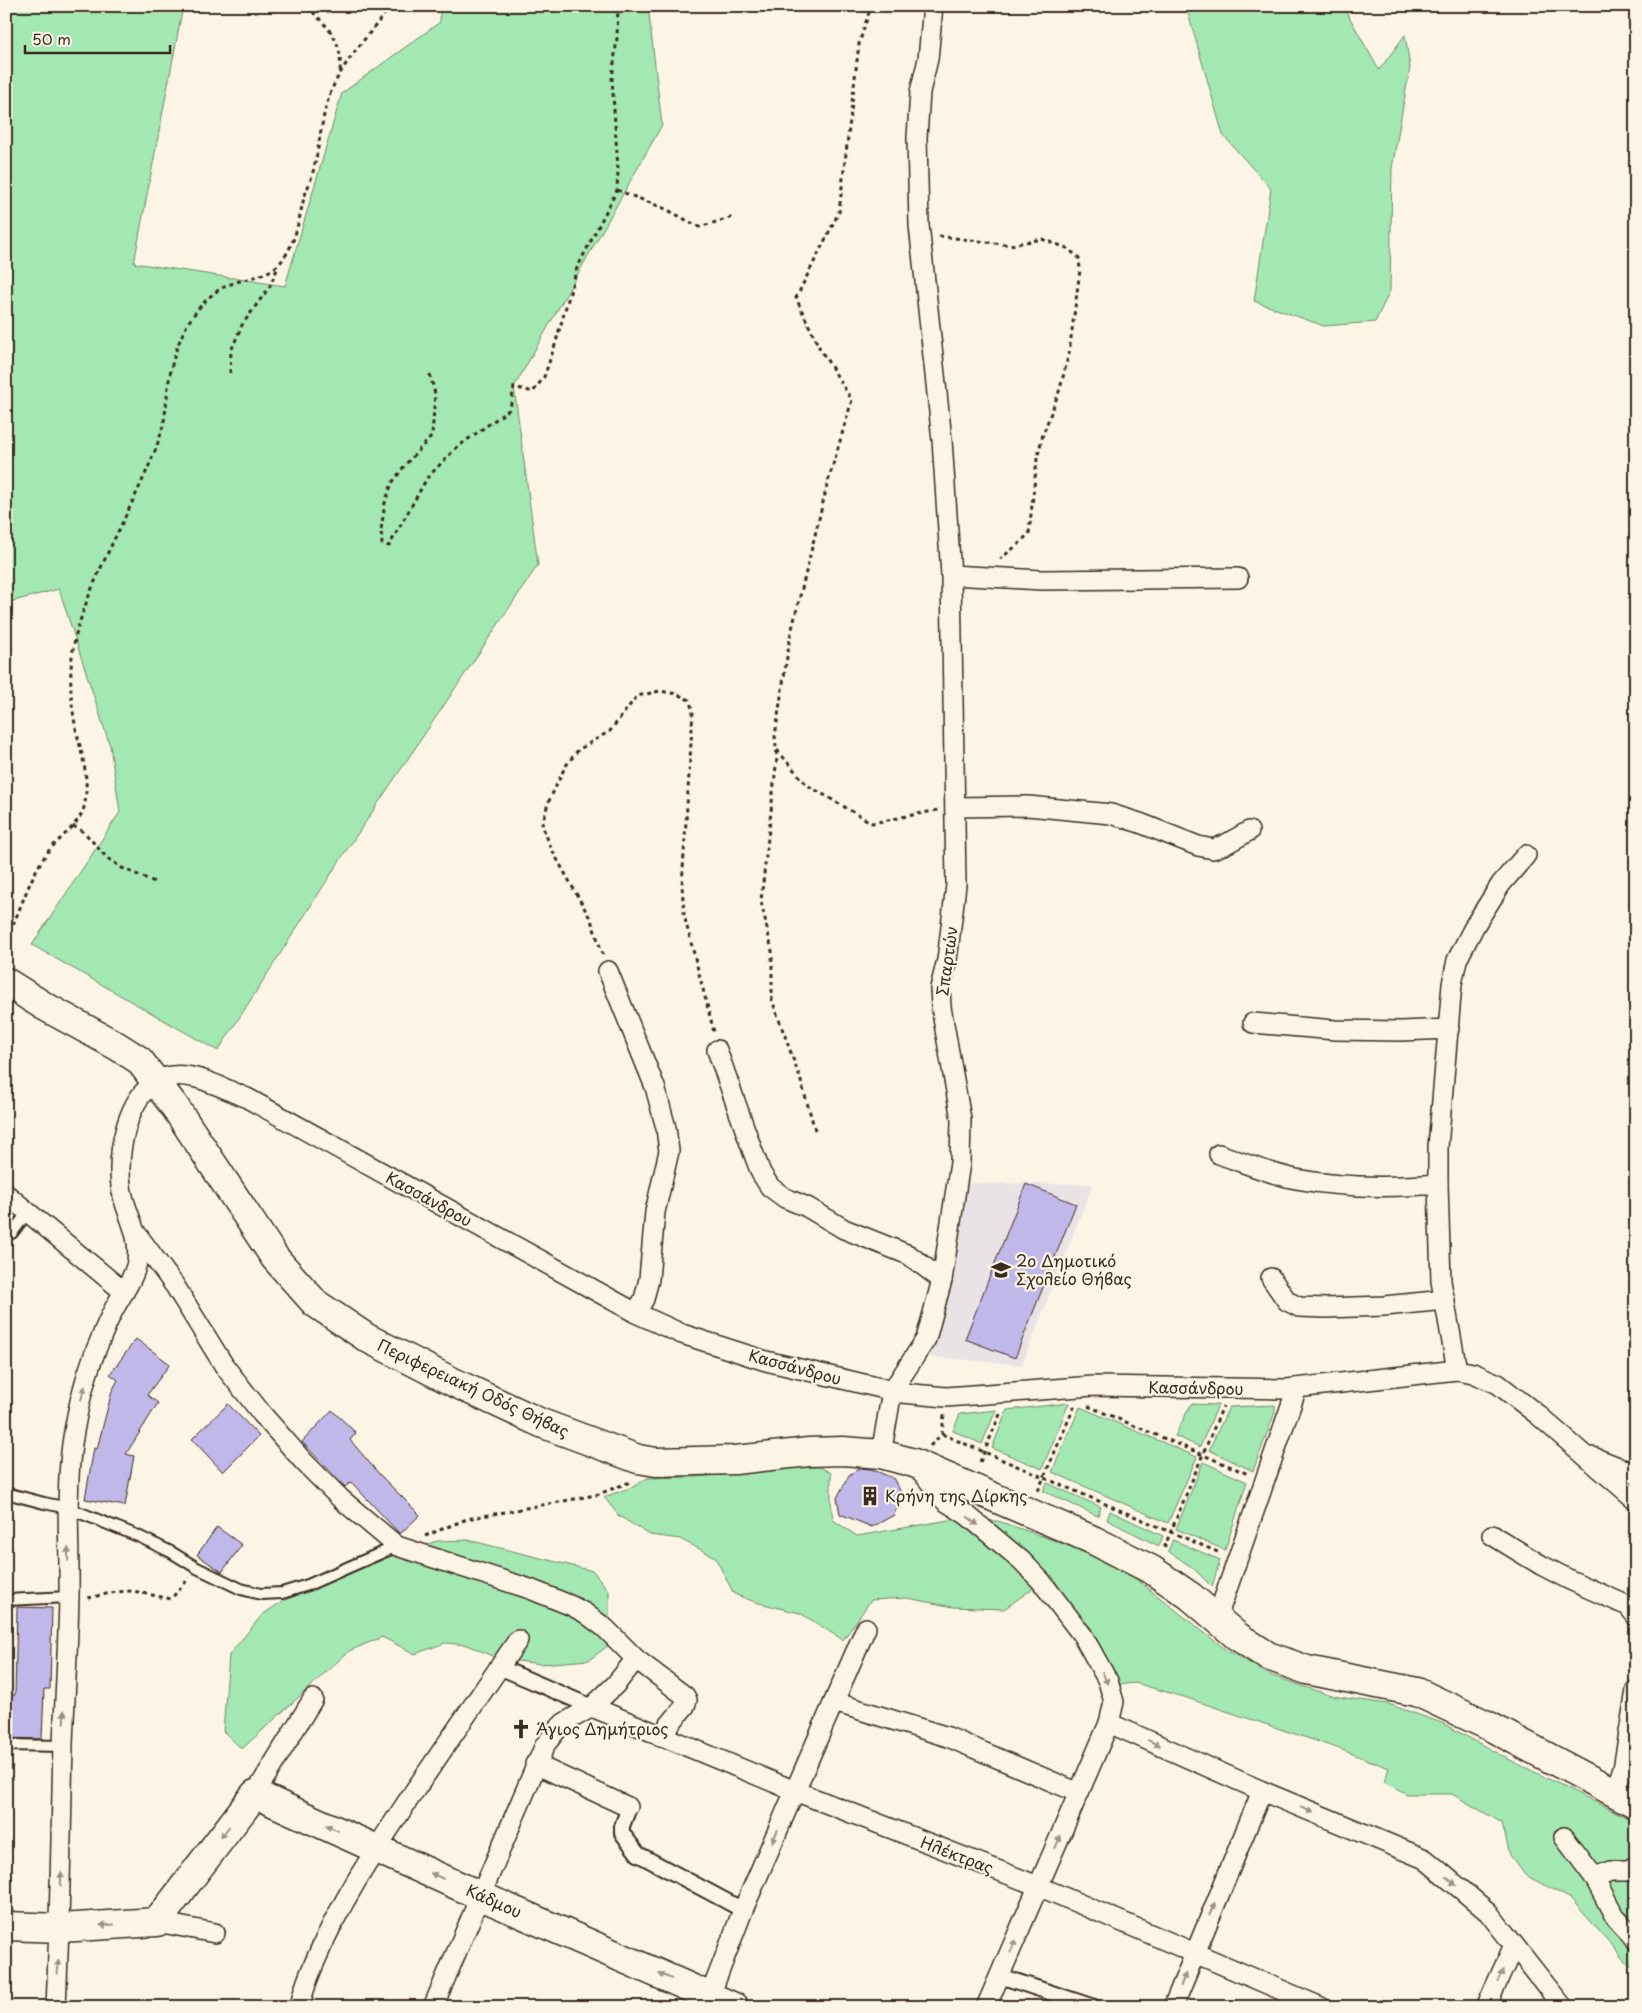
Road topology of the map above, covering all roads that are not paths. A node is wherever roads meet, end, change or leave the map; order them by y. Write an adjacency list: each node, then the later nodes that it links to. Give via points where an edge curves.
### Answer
1 (932, 6): 2 (street, Σπαρτών, via 917,136 920,237 942,440)
2 (951, 575): 3 (street, via 1042,580); 4 (street, Σπαρτών)
3 (1238, 578)
4 (956, 807): 5 (street, via 1028,806 1111,814 1212,849); 20 (street, Σπαρτών, via 956,885 947,960 940,988 961,1119 960,1163)
5 (1249, 831)
6 (1526, 855): 10 (street, via 1501,884 1457,960)
7 (608, 971): 23 (street, via 654,1087 669,1151 655,1212 649,1279)
8 (6, 982): 12 (main road, via 118,1046 139,1060)
9 (1252, 1023): 10 (street, via 1335,1030)
10 (1449, 1030): 14 (street, via 1438,1147)
11 (718, 1050): 20 (street, via 753,1152 770,1187 844,1230 909,1255)
12 (157, 1081): 18 (street, via 133,1108 123,1144 121,1187); 23 (street, Κασσάνδρου, via 171,1076 190,1076 247,1098); 28 (main road, Περιφερειακή Οδός Θήβας, via 275,1258 315,1303 367,1338 452,1382 541,1423 638,1459 656,1462 735,1460 843,1451)
13 (1219, 1154): 14 (street, via 1294,1179 1395,1188)
14 (1438, 1184): 22 (street)
15 (6, 1194): 16 (street)
16 (28, 1212): 17 (lane); 21 (street)
17 (12, 1233)
18 (136, 1233): 21 (street, via 136,1264); 35 (street, via 175,1286 225,1366 262,1414 341,1499)
19 (1271, 1278): 22 (street, via 1287,1301 1299,1307 1374,1306)
20 (942, 1280): 26 (street, Σπαρτών, via 926,1339)
21 (124, 1292): 33 (street, one-way to 21, via 72,1444 82,1398 99,1341)
22 (1444, 1300): 24 (street)
23 (636, 1313): 26 (street, Κασσάνδρου, via 682,1334 766,1361)
24 (1457, 1370): 25 (street, Κασσάνδρου); 27 (street, Κασσάνδρου, via 1498,1384)
25 (1297, 1388): 26 (street, Κασσάνδρου, via 1093,1386 946,1397); 39 (street)
26 (892, 1391): 28 (street)
27 (1580, 1452): 30 (street); 32 (street, Κασσάνδρου)
28 (881, 1454): 29 (main road, Περιφερειακή Οδός Θήβας)
29 (914, 1463): 39 (main road, Περιφερειακή Οδός Θήβας, via 1101,1544 1152,1570); 48 (street, one-way to 48, via 945,1501 967,1515 1029,1568 1083,1636 1108,1681 1114,1702)
30 (1636, 1474)
31 (6, 1493): 33 (lane)
32 (1636, 1500)
33 (68, 1508): 35 (lane, via 138,1536 241,1589 261,1594 282,1593 308,1584); 36 (street, one-way to 33)
34 (1492, 1535): 38 (street, via 1541,1565 1628,1606)
35 (397, 1546): 42 (street, via 572,1606 605,1628)
36 (69, 1596): 37 (lane); 51 (street, one-way to 36)
37 (6, 1600)
38 (1636, 1616)
39 (1217, 1618): 57 (main road, Περιφερειακή Οδός Θήβας, via 1268,1656 1307,1670 1416,1692 1464,1713)
40 (866, 1628): 46 (street)
41 (518, 1640): 43 (street)
42 (636, 1659): 47 (street); 49 (street, via 683,1693 687,1700)
43 (499, 1667): 47 (street); 60 (street)
44 (1636, 1690): 57 (street, via 1623,1769)
45 (313, 1699): 56 (street)
46 (834, 1702): 53 (street); 55 (street, via 948,1737)
47 (592, 1707): 49 (street, Ηλέκτρας); 52 (street, via 556,1731)
48 (1109, 1723): 54 (street, one-way to 54); 55 (street)
49 (660, 1736): 53 (street, Ηλέκτρας)
50 (6, 1746): 51 (lane)
51 (63, 1746): 68 (street, one-way to 51)
52 (536, 1764): 58 (street); 64 (street)
53 (795, 1791): 63 (street, Ηλέκτρας); 65 (street, one-way to 65)
54 (1262, 1791): 71 (street, one-way to 71, via 1425,1859 1488,1912); 72 (street, one-way to 54)
55 (1079, 1793): 63 (street, one-way to 55)
56 (255, 1794): 60 (main road, Κάδμου, one-way to 56); 66 (main road, one-way to 66)
57 (1625, 1798)
58 (628, 1807): 65 (street, via 622,1833 638,1854)
59 (1564, 1837): 62 (street)
60 (377, 1847): 64 (main road, Κάδμου, one-way to 60); 76 (street, via 325,1937)
61 (1636, 1866): 62 (street, via 1629,1871 1611,1871)
62 (1594, 1877): 70 (street, via 1615,1917)
63 (1038, 1886): 72 (street, Ηλέκτρας); 73 (street, one-way to 63)
64 (481, 1896): 74 (main road, Κάδμου, one-way to 64); 77 (street)
65 (743, 1910): 74 (street)
66 (157, 1922): 68 (main road, one-way to 68); 69 (street)
67 (6, 1926): 68 (main road)
68 (60, 1928): 75 (street, one-way to 68)
69 (215, 1932)
70 (1636, 1940)
71 (1514, 1945): 83 (street, one-way to 71); 84 (street)
72 (1194, 1954): 81 (street, one-way to 72); 82 (street, Ηλέκτρας)
73 (1000, 1976): 79 (street); 80 (street)
74 (707, 2001): 78 (main road, Κάδμου)
75 (56, 2007)
76 (300, 2007)
77 (433, 2007)
78 (734, 2007)
79 (986, 2007)
80 (1094, 2007)
81 (1172, 2007)
82 (1321, 2007)
83 (1486, 2007)
84 (1563, 2007)

